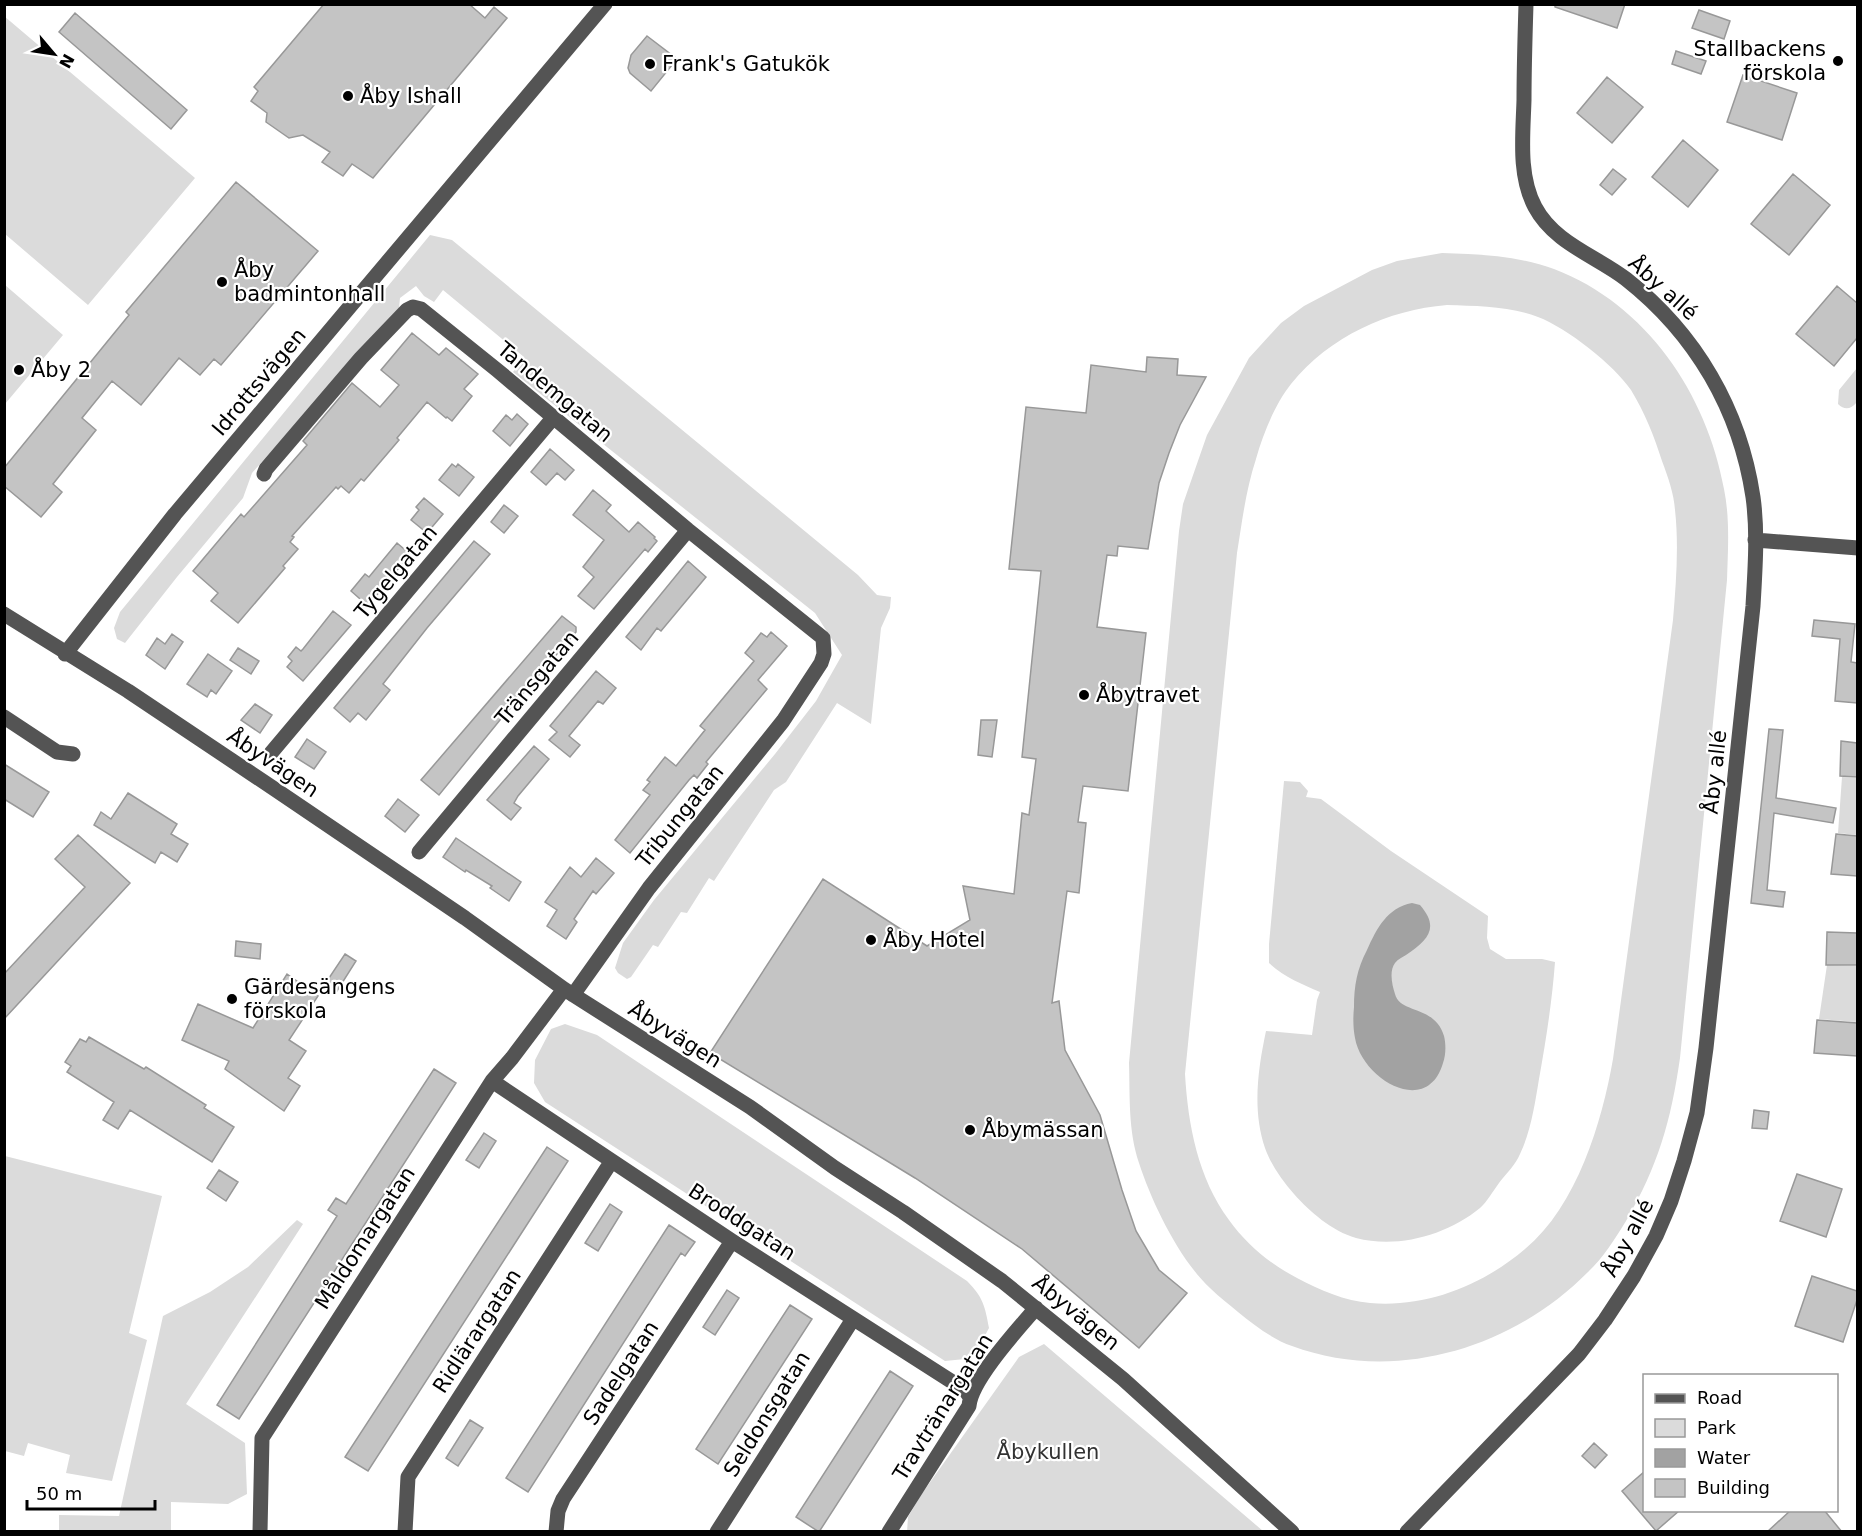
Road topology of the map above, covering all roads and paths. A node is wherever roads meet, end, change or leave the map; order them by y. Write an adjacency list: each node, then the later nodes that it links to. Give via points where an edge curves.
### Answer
1 (605, 4): 9 (street, Idrottsvägen, via 175,514)
2 (1526, 4): 6 (street, Åby allé, via 1523,142 1527,187 1535,207 1568,243 1653,302 1699,356 1719,389 1745,454)
3 (553, 418): 4 (street, Tandemgatan, via 430,315 414,307 406,310 361,358); 5 (street, Tandemgatan); 12 (street, Tygelgatan)
4 (264, 474)
5 (688, 530): 10 (street, Tandemgatan, via 823,638); 14 (street, Tränsgatan)
6 (1755, 540): 7 (street); 28 (street, Åby allé, via 1753,606 1707,1048 1697,1113 1671,1201 1634,1276 1579,1354)
7 (1857, 548)
8 (4, 614): 9 (street, Åbyvägen)
9 (65, 654): 15 (street, Åbyvägen, via 276,790)
10 (821, 663): 15 (street, Tribungatan, via 783,721)
11 (4, 717): 13 (street, via 57,752)
12 (272, 753)
13 (73, 754)
14 (418, 852)
15 (568, 992): 16 (street, Måldomargatan); 19 (street, Åbyvägen, via 750,1107)
16 (492, 1081): 17 (street, Broddgatan); 22 (street, Måldomargatan, via 262,1438)
17 (611, 1162): 18 (street, Broddgatan); 23 (street, Ridlärargatan, via 408,1477)
18 (732, 1241): 20 (street, Broddgatan); 24 (street, Sadelgatan, via 563,1500)
19 (1036, 1308): 21 (street, Travtränargatan, via 990,1364); 27 (street, Åbyvägen, via 1123,1379)
20 (853, 1319): 21 (street, Broddgatan); 25 (street, Seldonsgatan)
21 (970, 1397): 26 (street, Travtränargatan, via 969,1406)
22 (260, 1532)
23 (405, 1532)
24 (556, 1532)
25 (717, 1532)
26 (889, 1532)
27 (1292, 1532)
28 (1407, 1532)

